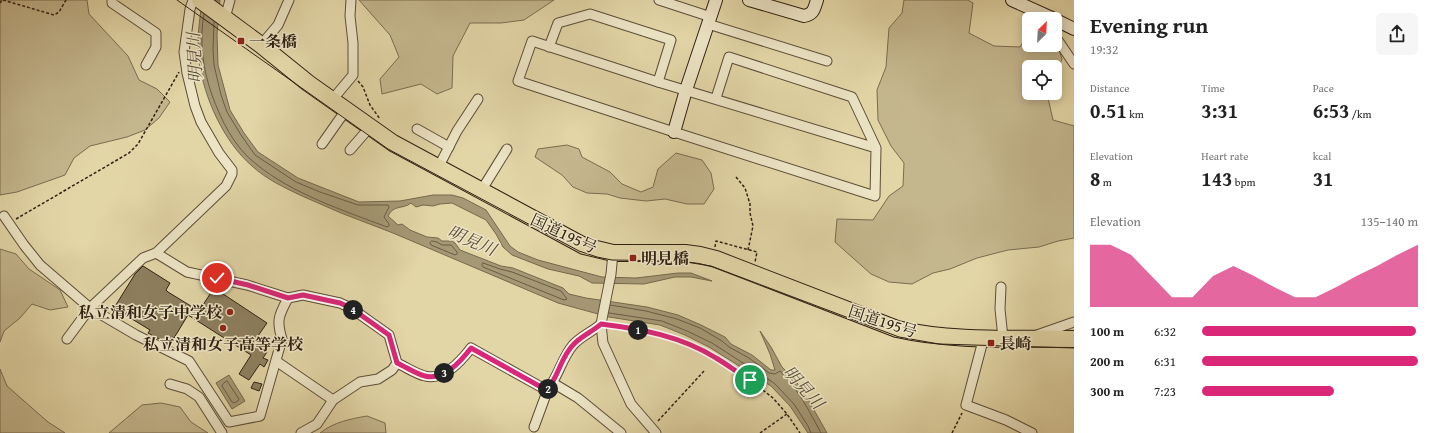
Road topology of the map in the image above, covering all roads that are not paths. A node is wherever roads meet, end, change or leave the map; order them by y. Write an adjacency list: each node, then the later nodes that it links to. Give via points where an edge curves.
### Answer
1 (112, 0): 22 (street, via 112,3 156,33 156,47)
2 (193, 0): 41 (street, via 184,52 187,74 201,122 232,170 232,174 226,186)
3 (200, 0): 13 (highway, 国道195号)
4 (230, 0): 13 (street)
5 (289, 0): 17 (street, via 278,25)
6 (351, 0): 27 (street, via 353,75)
7 (660, 0): 14 (street)
8 (716, 0): 14 (street)
9 (749, 0): 11 (street, via 804,16 815,8)
10 (1012, 0): 12 (street)
11 (815, 1)
12 (1037, 12)
13 (223, 16): 17 (highway, 国道195号)
14 (710, 20): 20 (street); 24 (street)
15 (1062, 24): 16 (street)
16 (1074, 29)
17 (261, 45): 27 (highway, 国道195号)
18 (1062, 46): 21 (street)
19 (549, 47): 23 (street); 23 (street, via 558,23 590,14 671,40); 31 (street, via 532,41 518,80)
20 (826, 61)
21 (1074, 64)
22 (146, 65)
23 (658, 82): 24 (street)
24 (686, 90): 25 (street); 31 (street)
25 (716, 98): 34 (street); 34 (street, via 729,57 852,97)
26 (478, 99): 33 (street)
27 (332, 100): 28 (highway, 国道195号)
28 (346, 110): 29 (highway, 国道195号); 32 (street)
29 (377, 125): 36 (street); 37 (highway, 国道195号, via 393,143)
30 (417, 130): 33 (street)
31 (674, 132): 34 (street, via 875,196)
32 (322, 144)
33 (449, 147): 37 (street)
34 (876, 148)
35 (507, 149): 38 (street)
36 (350, 150)
37 (438, 168): 38 (highway, 国道195号)
38 (481, 191): 40 (highway, 国道195号, via 584,246)
39 (7, 220): 44 (street, via 40,265)
40 (614, 253): 45 (street); 47 (highway, 国道195号, via 700,255 897,328 941,337)
41 (156, 254): 43 (street, via 187,272 248,285); 44 (street, via 143,258)
42 (1001, 287): 48 (street)
43 (288, 298): 52 (street, via 280,312 278,327 282,339); 53 (street, via 303,295 351,308 389,335)
44 (90, 308): 50 (street); 52 (street, via 136,335 189,361 229,422 260,416)
45 (602, 321): 55 (street, via 573,345); 58 (street, via 603,343 632,404)
46 (1074, 322): 49 (street)
47 (984, 338): 48 (highway, 国道195号); 62 (street, via 966,405)
48 (1003, 338): 49 (highway, 国道195号)
49 (1032, 338): 51 (highway, 国道195号)
50 (67, 339)
51 (1074, 340)
52 (276, 361): 56 (street)
53 (397, 363): 55 (street, via 426,376 436,376 449,371 471,348 541,387); 56 (street, via 392,370 378,379 360,382)
54 (170, 384): 59 (street, via 187,388 199,397)
55 (551, 386): 57 (street); 61 (street, via 578,398)
56 (333, 400): 60 (street, via 317,424)
57 (534, 428)
58 (654, 431)
59 (222, 433)
60 (301, 433)
61 (621, 433)
62 (1032, 433)

